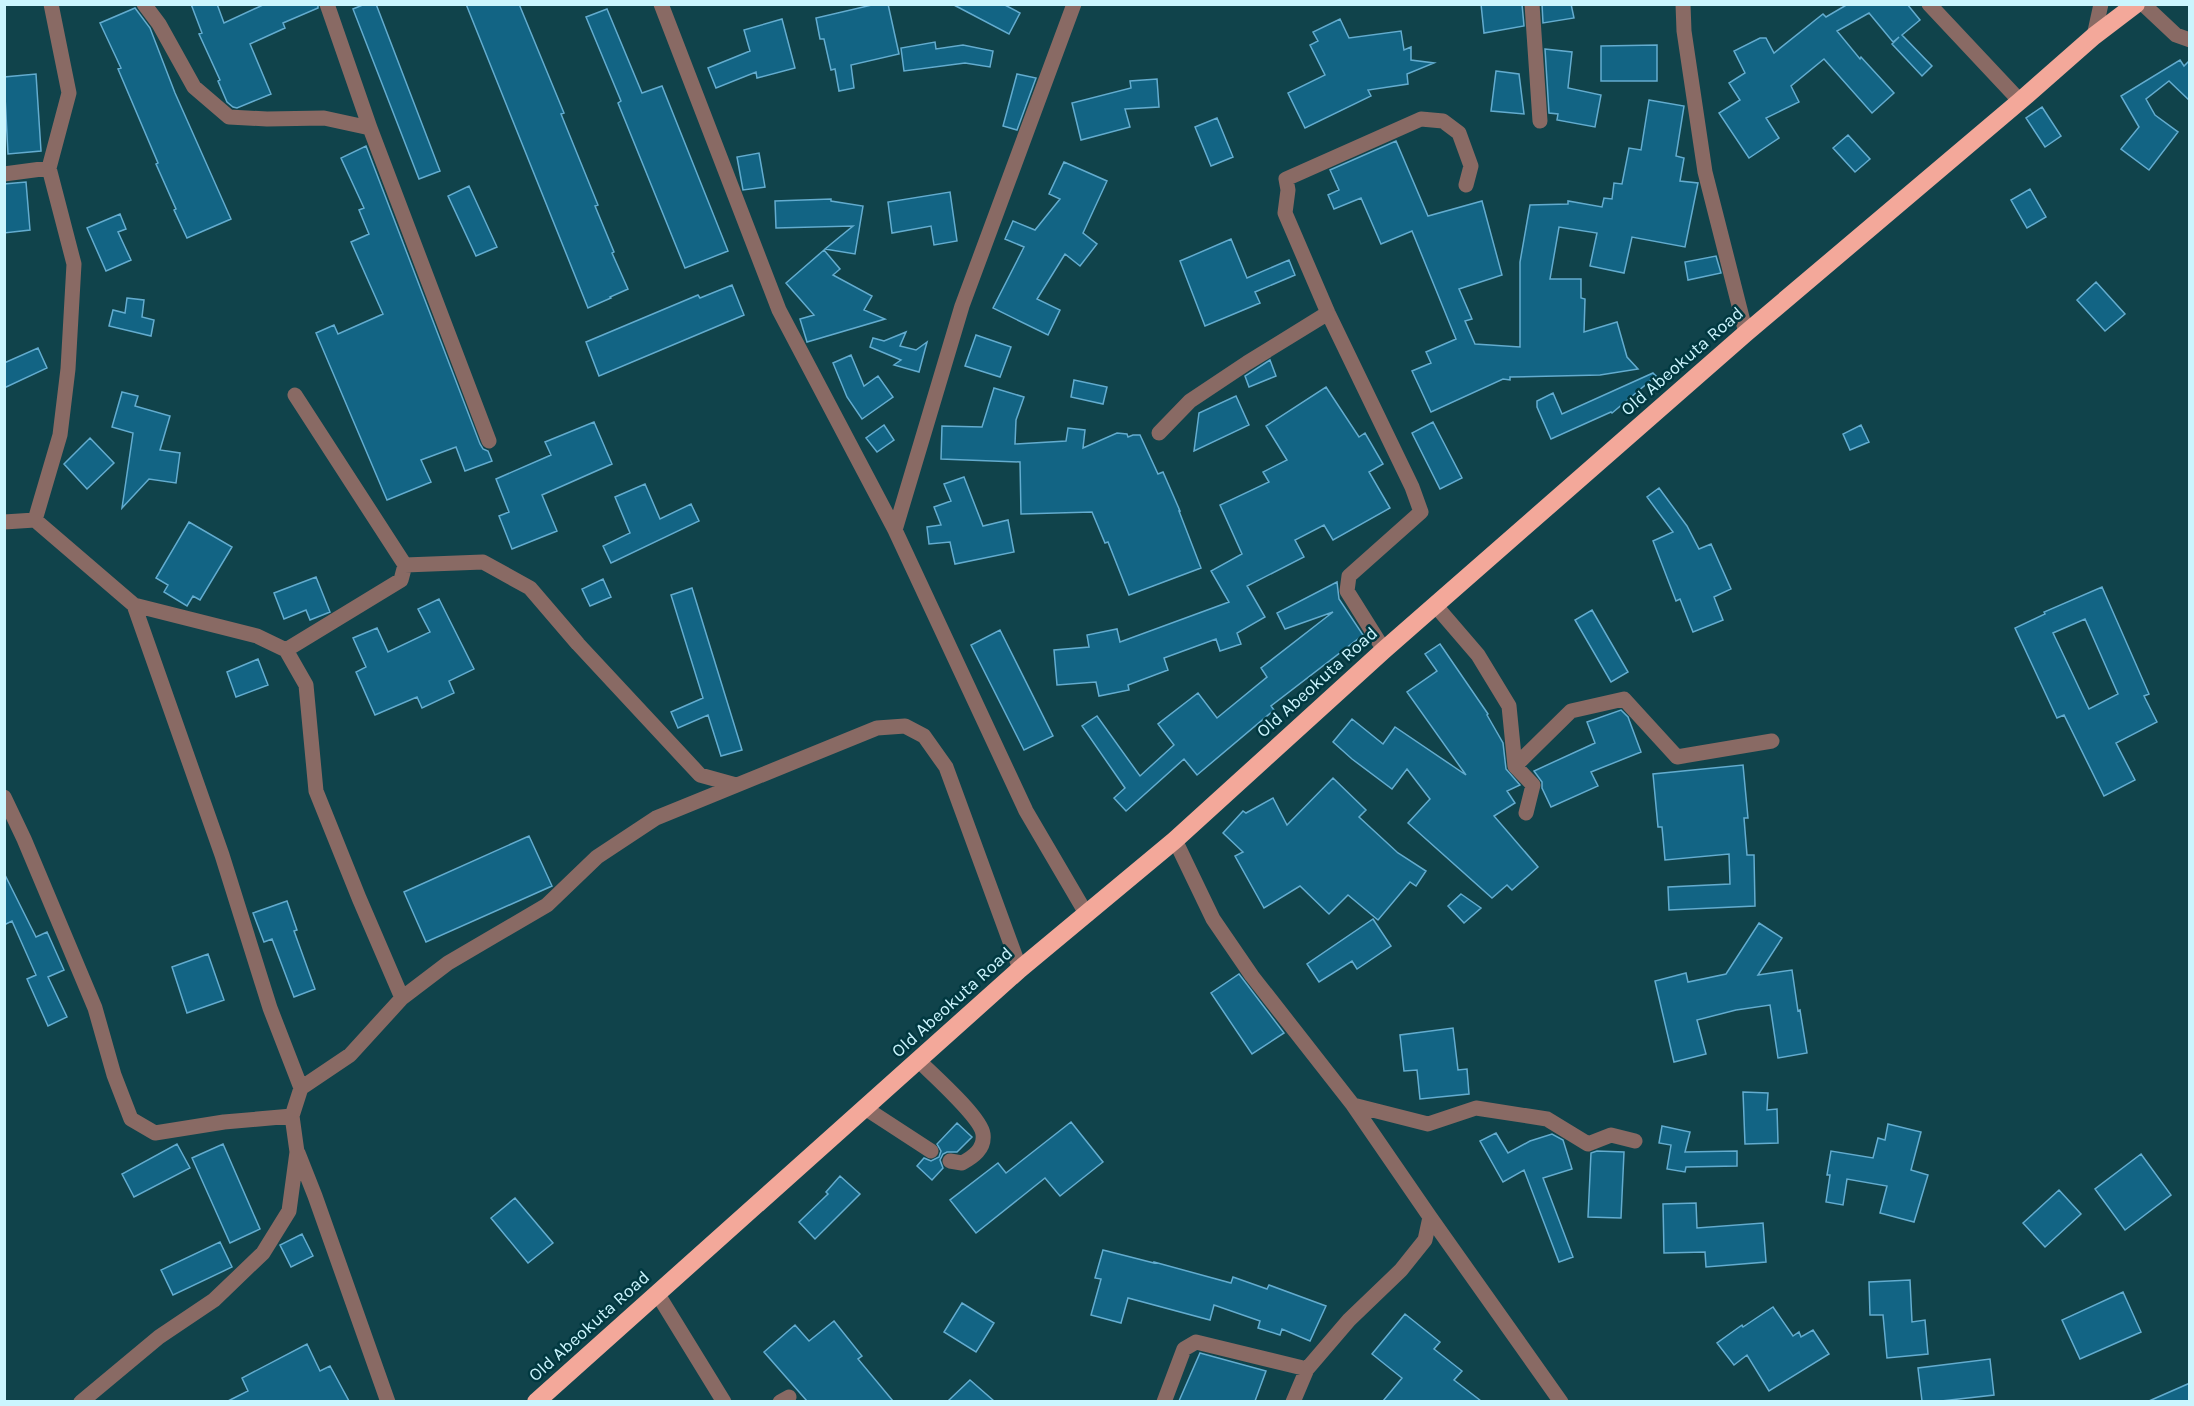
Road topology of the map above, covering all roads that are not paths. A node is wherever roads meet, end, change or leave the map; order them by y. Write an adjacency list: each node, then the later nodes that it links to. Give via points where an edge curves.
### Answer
1 (51, 4): 17 (street, via 69,93)
2 (144, 4): 16 (street, via 194,87 229,117 324,118)
3 (327, 4): 16 (street)
4 (661, 4): 27 (street, via 778,310)
5 (1074, 4): 27 (street, via 962,306)
6 (1532, 4): 15 (street)
7 (1683, 4): 21 (street, via 1705,172)
8 (1929, 4): 14 (street)
9 (2101, 4): 12 (street)
10 (2136, 4): 12 (highway, Old Abeokuta Road)
11 (2143, 4): 13 (street, via 2176,35)
12 (2094, 36): 14 (highway, Old Abeokuta Road)
13 (2190, 40)
14 (2020, 101): 21 (highway, Old Abeokuta Road)
15 (1540, 121)
16 (370, 128): 24 (street)
17 (49, 168): 18 (street); 25 (street, via 74,264 60,435)
18 (4, 174)
19 (1466, 185): 20 (street, via 1471,166 1458,133 1443,121 1421,119 1286,179 1285,213)
20 (1328, 314): 23 (street, via 1190,401); 32 (street, via 1421,512 1349,576 1347,591)
21 (1746, 333): 30 (highway, Old Abeokuta Road)
22 (295, 395): 28 (street)
23 (1159, 433)
24 (489, 441)
25 (35, 520): 26 (street); 29 (street)
26 (4, 522)
27 (895, 530): 39 (street, via 1026,811)
28 (405, 565): 31 (street, via 401,580); 35 (street, via 483,562 530,588 700,776)
29 (134, 605): 31 (street, via 256,636); 43 (street, via 222,855 270,1008)
30 (1435, 605): 32 (highway, Old Abeokuta Road); 34 (street, via 1478,655 1509,705)
31 (286, 650): 41 (street, via 306,685 316,791)
32 (1384, 650): 38 (highway, Old Abeokuta Road)
33 (1772, 741): 34 (street, via 1677,757 1624,699 1571,711)
34 (1515, 766): 37 (street, via 1533,785)
35 (736, 785): 40 (street, via 877,728 905,726 924,736 946,767); 41 (street, via 656,818 597,857 547,905 448,963)
36 (4, 797): 46 (street, via 95,1008 130,1119 155,1133)
37 (1526, 813)
38 (1176, 840): 39 (highway, Old Abeokuta Road); 44 (street, via 1213,918 1252,976)
39 (1088, 915): 40 (highway, Old Abeokuta Road)
40 (1020, 969): 42 (highway, Old Abeokuta Road)
41 (402, 998): 43 (street, via 350,1055)
42 (918, 1060): 45 (highway, Old Abeokuta Road); 50 (street, via 977,1120 983,1134 982,1146 974,1156 962,1163)
43 (301, 1088): 46 (street)
44 (1353, 1104): 47 (street, via 1428,1124 1476,1108 1547,1119 1588,1144 1611,1135); 51 (street)
45 (865, 1108): 48 (street); 52 (highway, Old Abeokuta Road)
46 (292, 1116): 49 (street)
47 (1635, 1141)
48 (931, 1151)
49 (297, 1152): 54 (street, via 289,1211 263,1253 214,1300 159,1337); 55 (street)
50 (950, 1161)
51 (1430, 1217): 53 (street, via 1425,1240 1413,1256); 60 (street)
52 (657, 1293): 56 (highway, Old Abeokuta Road); 57 (street)
53 (1307, 1369): 58 (street, via 1196,1342 1184,1349); 59 (street)
54 (81, 1401)
55 (388, 1401)
56 (536, 1401)
57 (724, 1401)
58 (1164, 1401)
59 (1293, 1401)
60 (1561, 1401)

